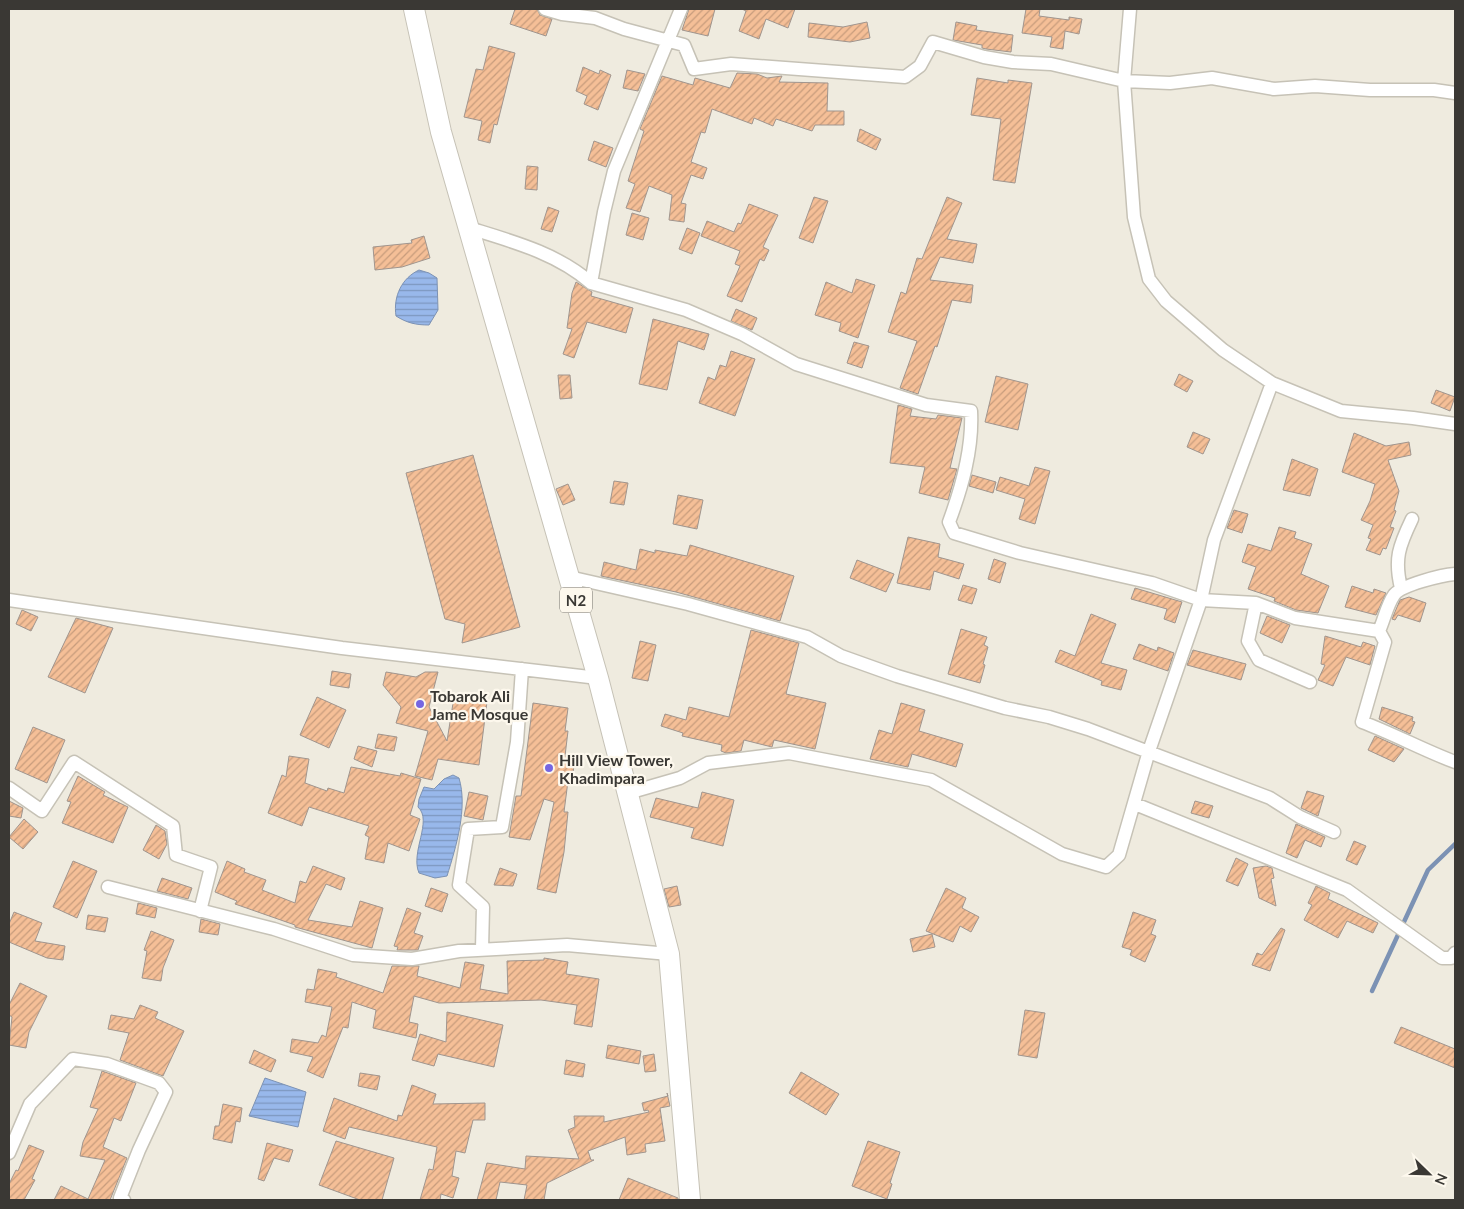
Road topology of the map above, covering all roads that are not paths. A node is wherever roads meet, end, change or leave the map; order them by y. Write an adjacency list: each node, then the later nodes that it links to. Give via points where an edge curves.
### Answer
1 (414, 9): 8 (highway, N2, via 441,132)
2 (545, 9): 5 (street, via 595,18)
3 (681, 9): 5 (street)
4 (1130, 9): 6 (street)
5 (667, 40): 6 (street, via 684,44 694,69 731,64 905,77 920,66 933,42 984,57 1051,64); 9 (street, via 614,171)
6 (1124, 81): 7 (street, via 1170,83 1212,78 1274,90 1314,86); 10 (street, via 1134,217 1149,279 1166,301 1223,350)
7 (1455, 93)
8 (469, 228): 9 (street, via 526,246 579,273); 14 (highway, N2)
9 (590, 283): 17 (street, via 686,310 742,334 796,364 926,404 971,411 972,430 962,490 949,522 954,533 1020,553 1152,583)
10 (1272, 383): 11 (street, via 1341,411); 17 (street, via 1214,540)
11 (1455, 424)
12 (1412, 519): 15 (street, via 1402,539 1396,566)
13 (1455, 574): 15 (street)
14 (569, 577): 21 (highway, N2); 23 (street, via 688,604 807,637 841,656 897,676 1005,708 1049,717)
15 (1401, 588): 19 (street, via 1394,594)
16 (9, 600): 20 (street, via 342,648)
17 (1200, 600): 18 (street); 23 (street)
18 (1256, 603): 19 (street, via 1295,618); 22 (street, via 1248,641 1260,660)
19 (1380, 631): 24 (street, via 1385,642 1362,722)
20 (522, 669): 21 (street); 31 (street, via 517,742 502,827 468,829 459,885 482,907)
21 (598, 678): 26 (highway, N2)
22 (1310, 682)
23 (1150, 751): 27 (street); 28 (street, via 1270,798 1300,817)
24 (1455, 762)
25 (9, 788): 30 (street, via 42,811 74,762 131,798 173,826 176,855 211,867)
26 (628, 793): 27 (street, via 680,778 708,763 789,753 931,780 1062,854 1106,866 1119,855); 33 (highway, N2)
27 (1134, 804): 32 (street, via 1347,890 1437,956 1451,958)
28 (1334, 832)
29 (108, 887): 30 (street)
30 (200, 911): 31 (street, via 274,929 353,955 412,959)
31 (482, 949): 33 (street, via 567,945)
32 (1455, 953)
33 (669, 954): 36 (highway, N2)
34 (9, 1153): 35 (street, via 30,1104 73,1059 107,1064 160,1083 166,1092 138,1150 120,1198)
35 (124, 1200)
36 (690, 1200)

